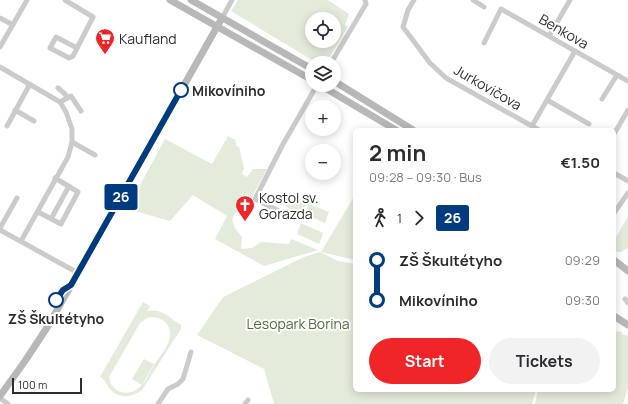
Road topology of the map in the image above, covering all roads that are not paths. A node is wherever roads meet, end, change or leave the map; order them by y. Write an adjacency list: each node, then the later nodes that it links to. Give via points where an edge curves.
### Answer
1 (27, 0): 13 (street)
2 (65, 0): 18 (street, via 93,17)
3 (170, 0): 14 (street)
4 (191, 0): 12 (street)
5 (232, 0): 12 (street)
6 (365, 0): 20 (street, via 366,4)
7 (414, 0): 41 (street, Jurkovičova, via 403,27 430,63 446,78)
8 (473, 0): 10 (street)
9 (570, 0): 15 (street)
10 (484, 7)
11 (0, 18): 13 (street)
12 (222, 18): 14 (street); 21 (street)
13 (13, 25): 17 (street)
14 (216, 27): 24 (street); 62 (street)
15 (549, 36): 16 (street, Benkova, via 501,9); 19 (street, Benkova)
16 (484, 43)
17 (0, 47)
18 (77, 48): 18 (street, via 70,58 50,48 56,37)
19 (575, 51): 23 (street, Benkova); 33 (street)
20 (335, 56)
21 (305, 65)
22 (0, 67): 26 (street)
23 (617, 74): 25 (street, Benkova); 32 (street)
24 (305, 76)
25 (628, 81)
26 (30, 84): 34 (street); 35 (street)
27 (341, 85): 43 (street)
28 (58, 88): 31 (street)
29 (315, 92): 56 (street, via 282,146 255,199)
30 (331, 92): 42 (street)
31 (68, 98): 34 (street); 37 (street, via 71,96)
32 (602, 99)
33 (547, 100): 39 (street); 41 (street)
34 (60, 102): 46 (street, via 72,129)
35 (15, 110): 38 (street); 40 (street)
36 (628, 110): 45 (street)
37 (81, 111)
38 (34, 121)
39 (589, 124)
40 (7, 126)
41 (532, 126): 44 (street, Jurkovičova)
42 (393, 128)
43 (410, 128)
44 (536, 128)
45 (616, 131)
46 (72, 142): 47 (street); 49 (street, via 68,157)
47 (95, 155)
48 (616, 174): 50 (street)
49 (56, 178): 51 (street); 55 (street)
50 (628, 181)
51 (69, 186): 57 (street); 57 (street, via 78,192 61,224)
52 (628, 193): 54 (street)
53 (17, 198): 58 (street)
54 (616, 210)
55 (38, 212): 57 (street); 59 (street)
56 (291, 217)
57 (51, 219)
58 (0, 229): 59 (street)
59 (21, 241): 62 (street)
60 (616, 262): 61 (street)
61 (628, 271)
62 (78, 273): 66 (street, via 35,346)
63 (616, 317): 64 (street)
64 (628, 325)
65 (191, 352): 68 (street, via 183,379 168,389)
66 (0, 397): 67 (street)
67 (8, 404)
68 (158, 404)

